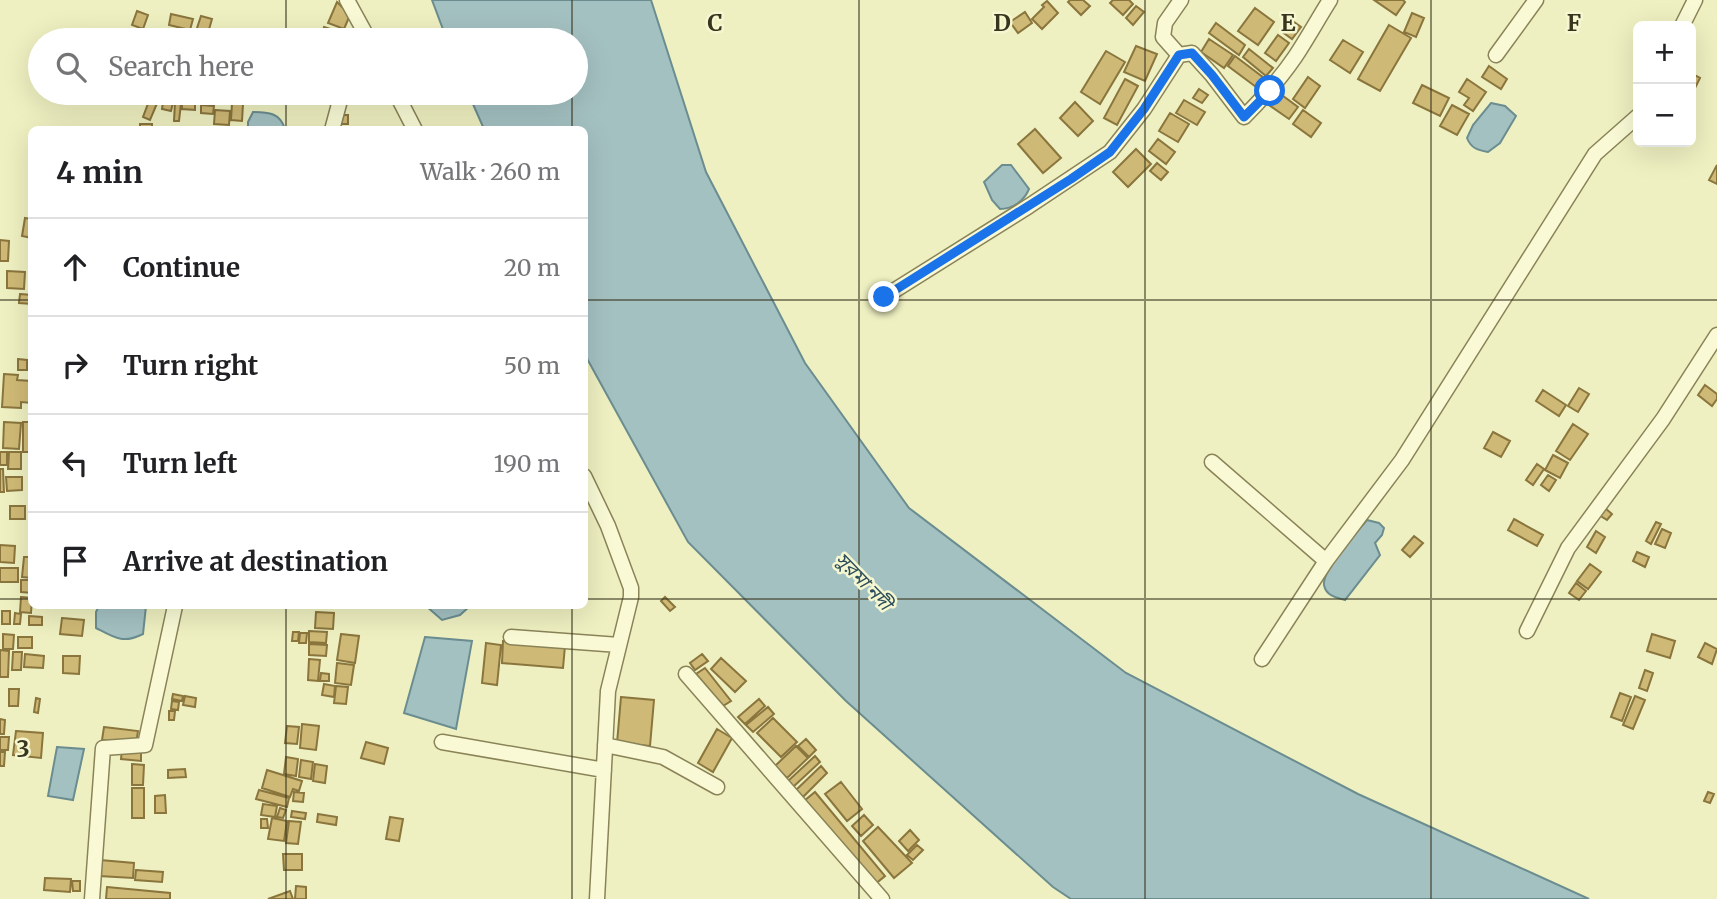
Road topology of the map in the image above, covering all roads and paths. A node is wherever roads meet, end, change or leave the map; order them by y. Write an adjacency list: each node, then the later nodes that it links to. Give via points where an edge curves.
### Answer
1 (347, 0): 7 (street)
2 (1181, 0): 8 (street, via 1165,23 1163,37)
3 (1330, 0): 8 (street, via 1284,73 1244,117 1192,53)
4 (1536, 0): 9 (street)
5 (1695, 0): 6 (street)
6 (1684, 21)
7 (358, 28)
8 (1179, 55): 15 (street, via 1110,152)
9 (1496, 55)
10 (339, 105): 13 (street)
11 (402, 105): 14 (street)
12 (1633, 120): 19 (street, via 1595,154 1402,460)
13 (333, 126)
14 (413, 126)
15 (884, 297)
16 (1717, 335): 21 (street, via 1663,419 1568,548)
17 (1212, 462): 19 (street)
18 (588, 484): 23 (street, via 631,588)
19 (1325, 561): 24 (street)
20 (174, 609): 30 (street, via 145,745 103,748)
21 (1527, 631)
22 (511, 637): 23 (street)
23 (619, 645): 27 (street, via 608,691)
24 (1262, 659)
25 (686, 674): 32 (street)
26 (442, 742): 28 (street)
27 (605, 745): 28 (street); 29 (street, via 663,757)
28 (604, 770): 31 (street)
29 (718, 787)
30 (92, 899)
31 (597, 899)
32 (882, 899)

